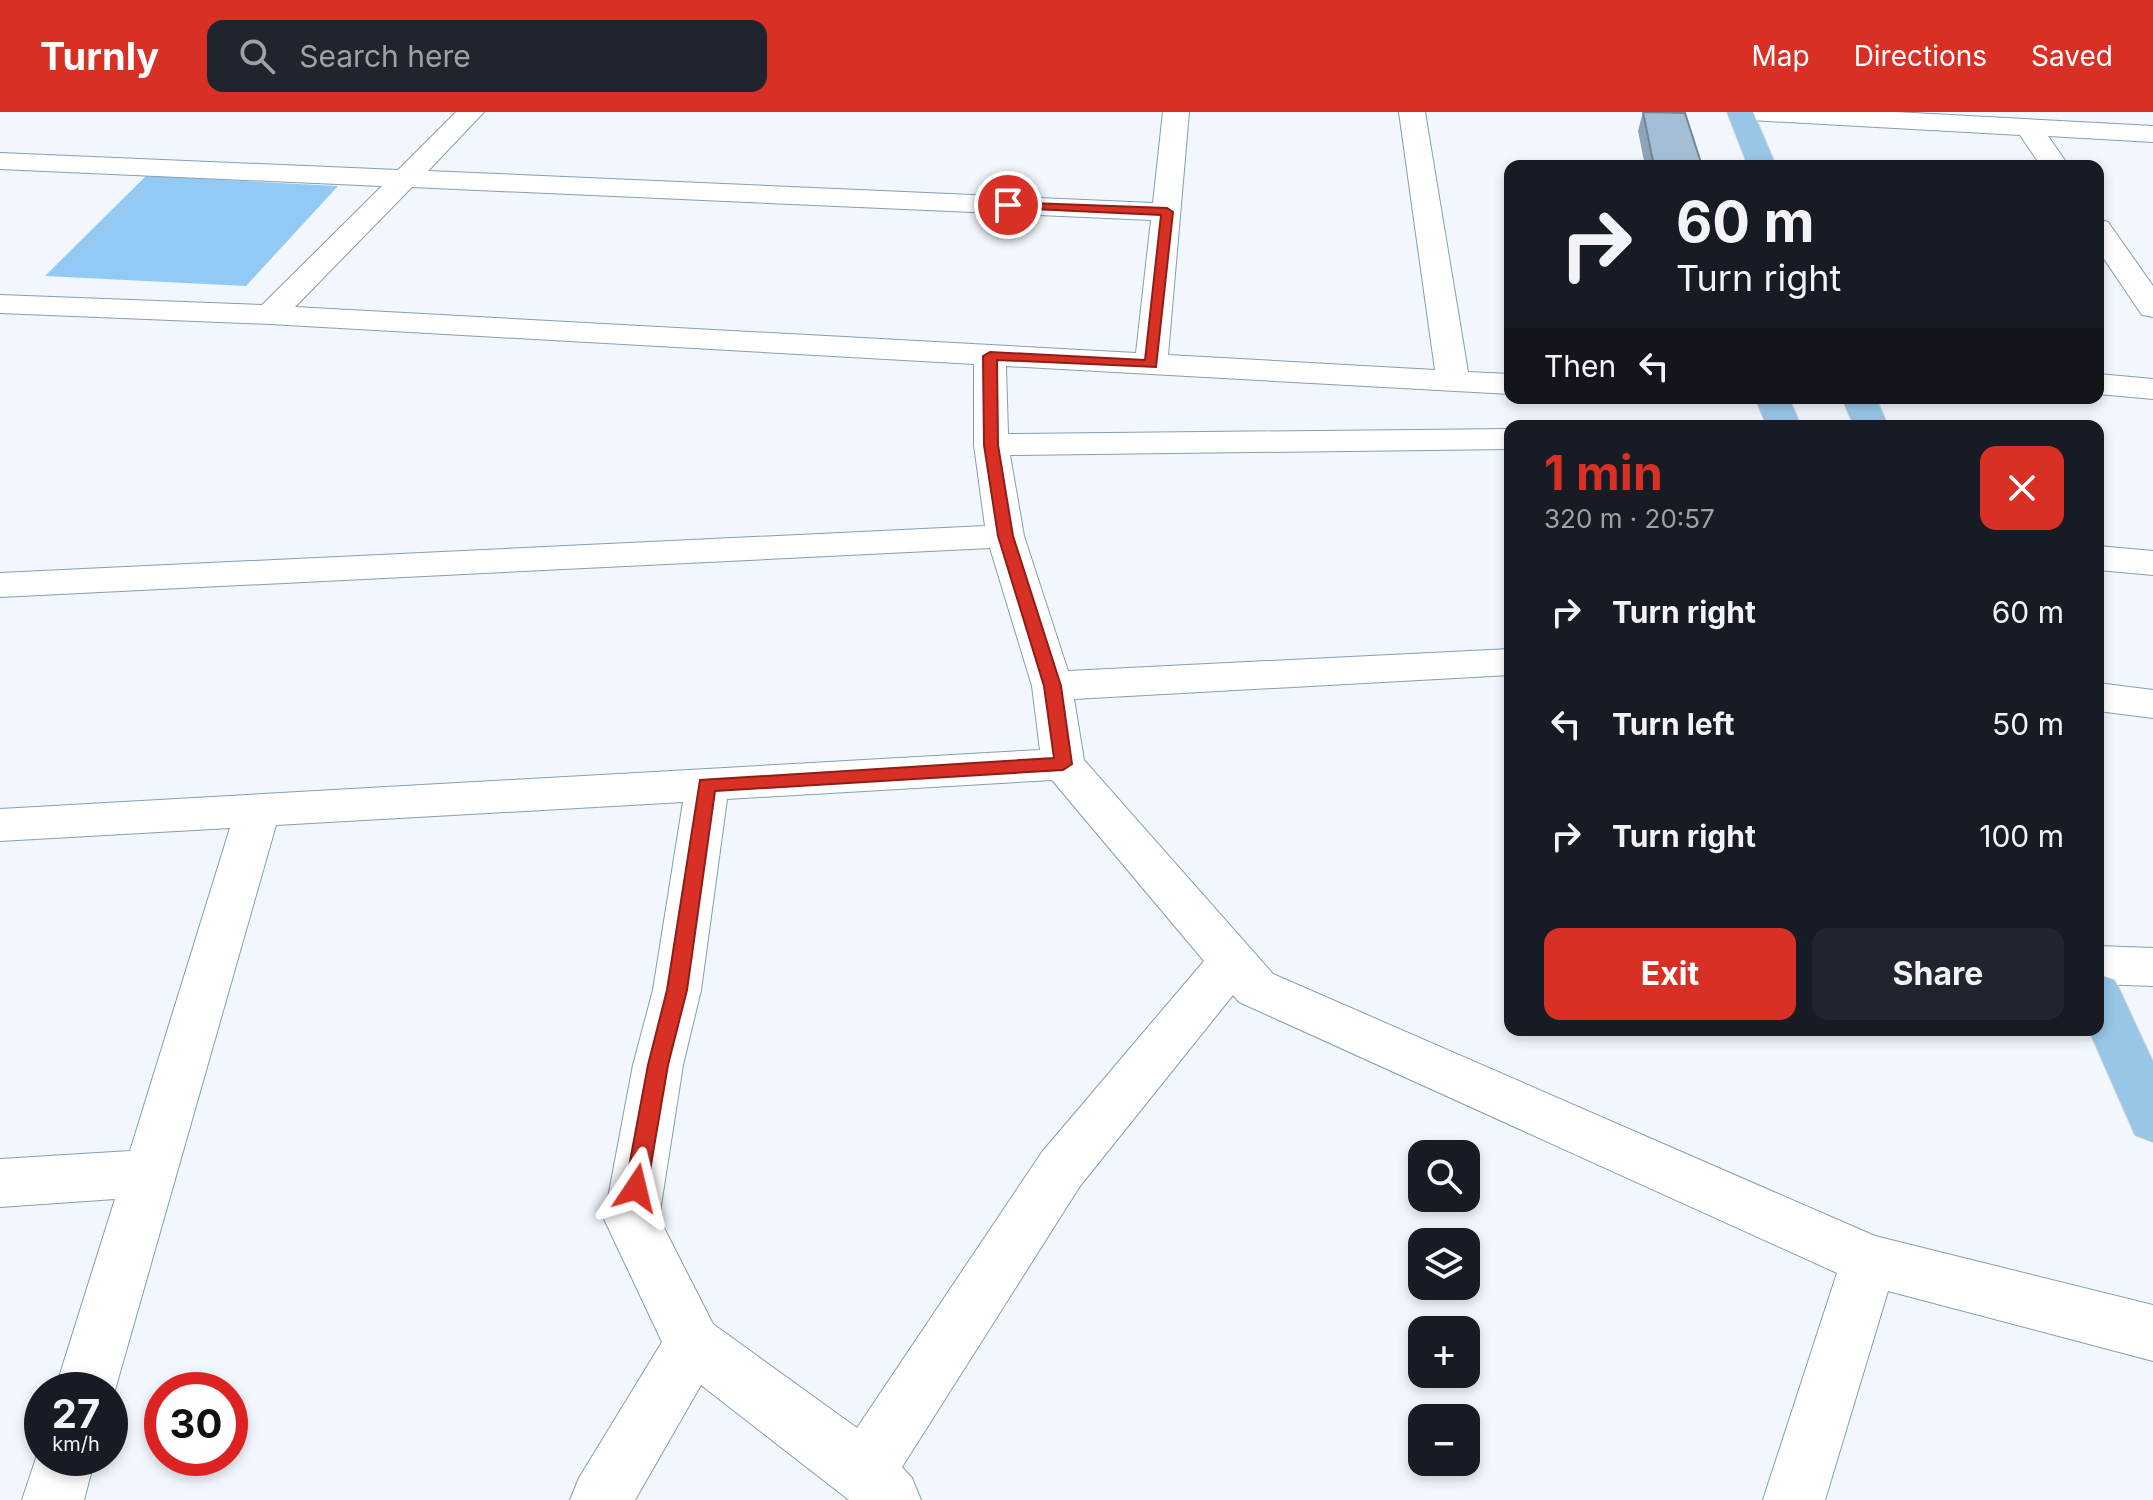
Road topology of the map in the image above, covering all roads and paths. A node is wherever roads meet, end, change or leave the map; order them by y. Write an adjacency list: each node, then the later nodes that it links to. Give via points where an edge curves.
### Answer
1 (471, 112): 11 (street)
2 (1176, 112): 12 (street)
3 (1412, 112): 19 (street)
4 (1740, 112): 8 (main road)
5 (1750, 112): 6 (street)
6 (2028, 127): 7 (street); 9 (street)
7 (2153, 134)
8 (1760, 160)
9 (2051, 160)
10 (0, 161): 11 (street)
11 (404, 178): 12 (street); 16 (street)
12 (1167, 212): 18 (street)
13 (2104, 237): 14 (street)
14 (2153, 308)
15 (5, 312): 16 (street)
16 (270, 315): 17 (street)
17 (990, 356): 18 (street); 24 (street)
18 (1151, 364): 19 (street)
19 (1453, 381): 20 (street)
20 (1504, 384)
21 (2104, 385): 22 (street)
22 (2153, 389)
23 (1504, 439): 24 (street)
24 (991, 445): 25 (street)
25 (1005, 536): 28 (street); 30 (street)
26 (2104, 559): 27 (street)
27 (2153, 563)
28 (0, 585)
29 (1504, 662): 30 (street)
30 (1052, 686): 33 (street)
31 (2104, 698): 32 (street)
32 (2153, 704)
33 (1063, 764): 34 (street); 37 (street)
34 (707, 785): 35 (street); 46 (street, via 677,990 631,1219)
35 (258, 810): 36 (street); 42 (street)
36 (0, 825)
37 (1232, 962): 44 (street, via 1256,988); 49 (street, via 1061,1169)
38 (2104, 965): 39 (street)
39 (2153, 967)
40 (2104, 1008): 41 (main road)
41 (2153, 1119)
42 (150, 1173): 43 (street); 47 (street)
43 (0, 1183)
44 (1869, 1260): 45 (street); 52 (street)
45 (2153, 1333)
46 (693, 1344): 49 (street); 51 (street)
47 (90, 1372)
48 (60, 1476): 50 (street)
49 (877, 1486)
50 (53, 1500)
51 (601, 1500)
52 (1794, 1500)

